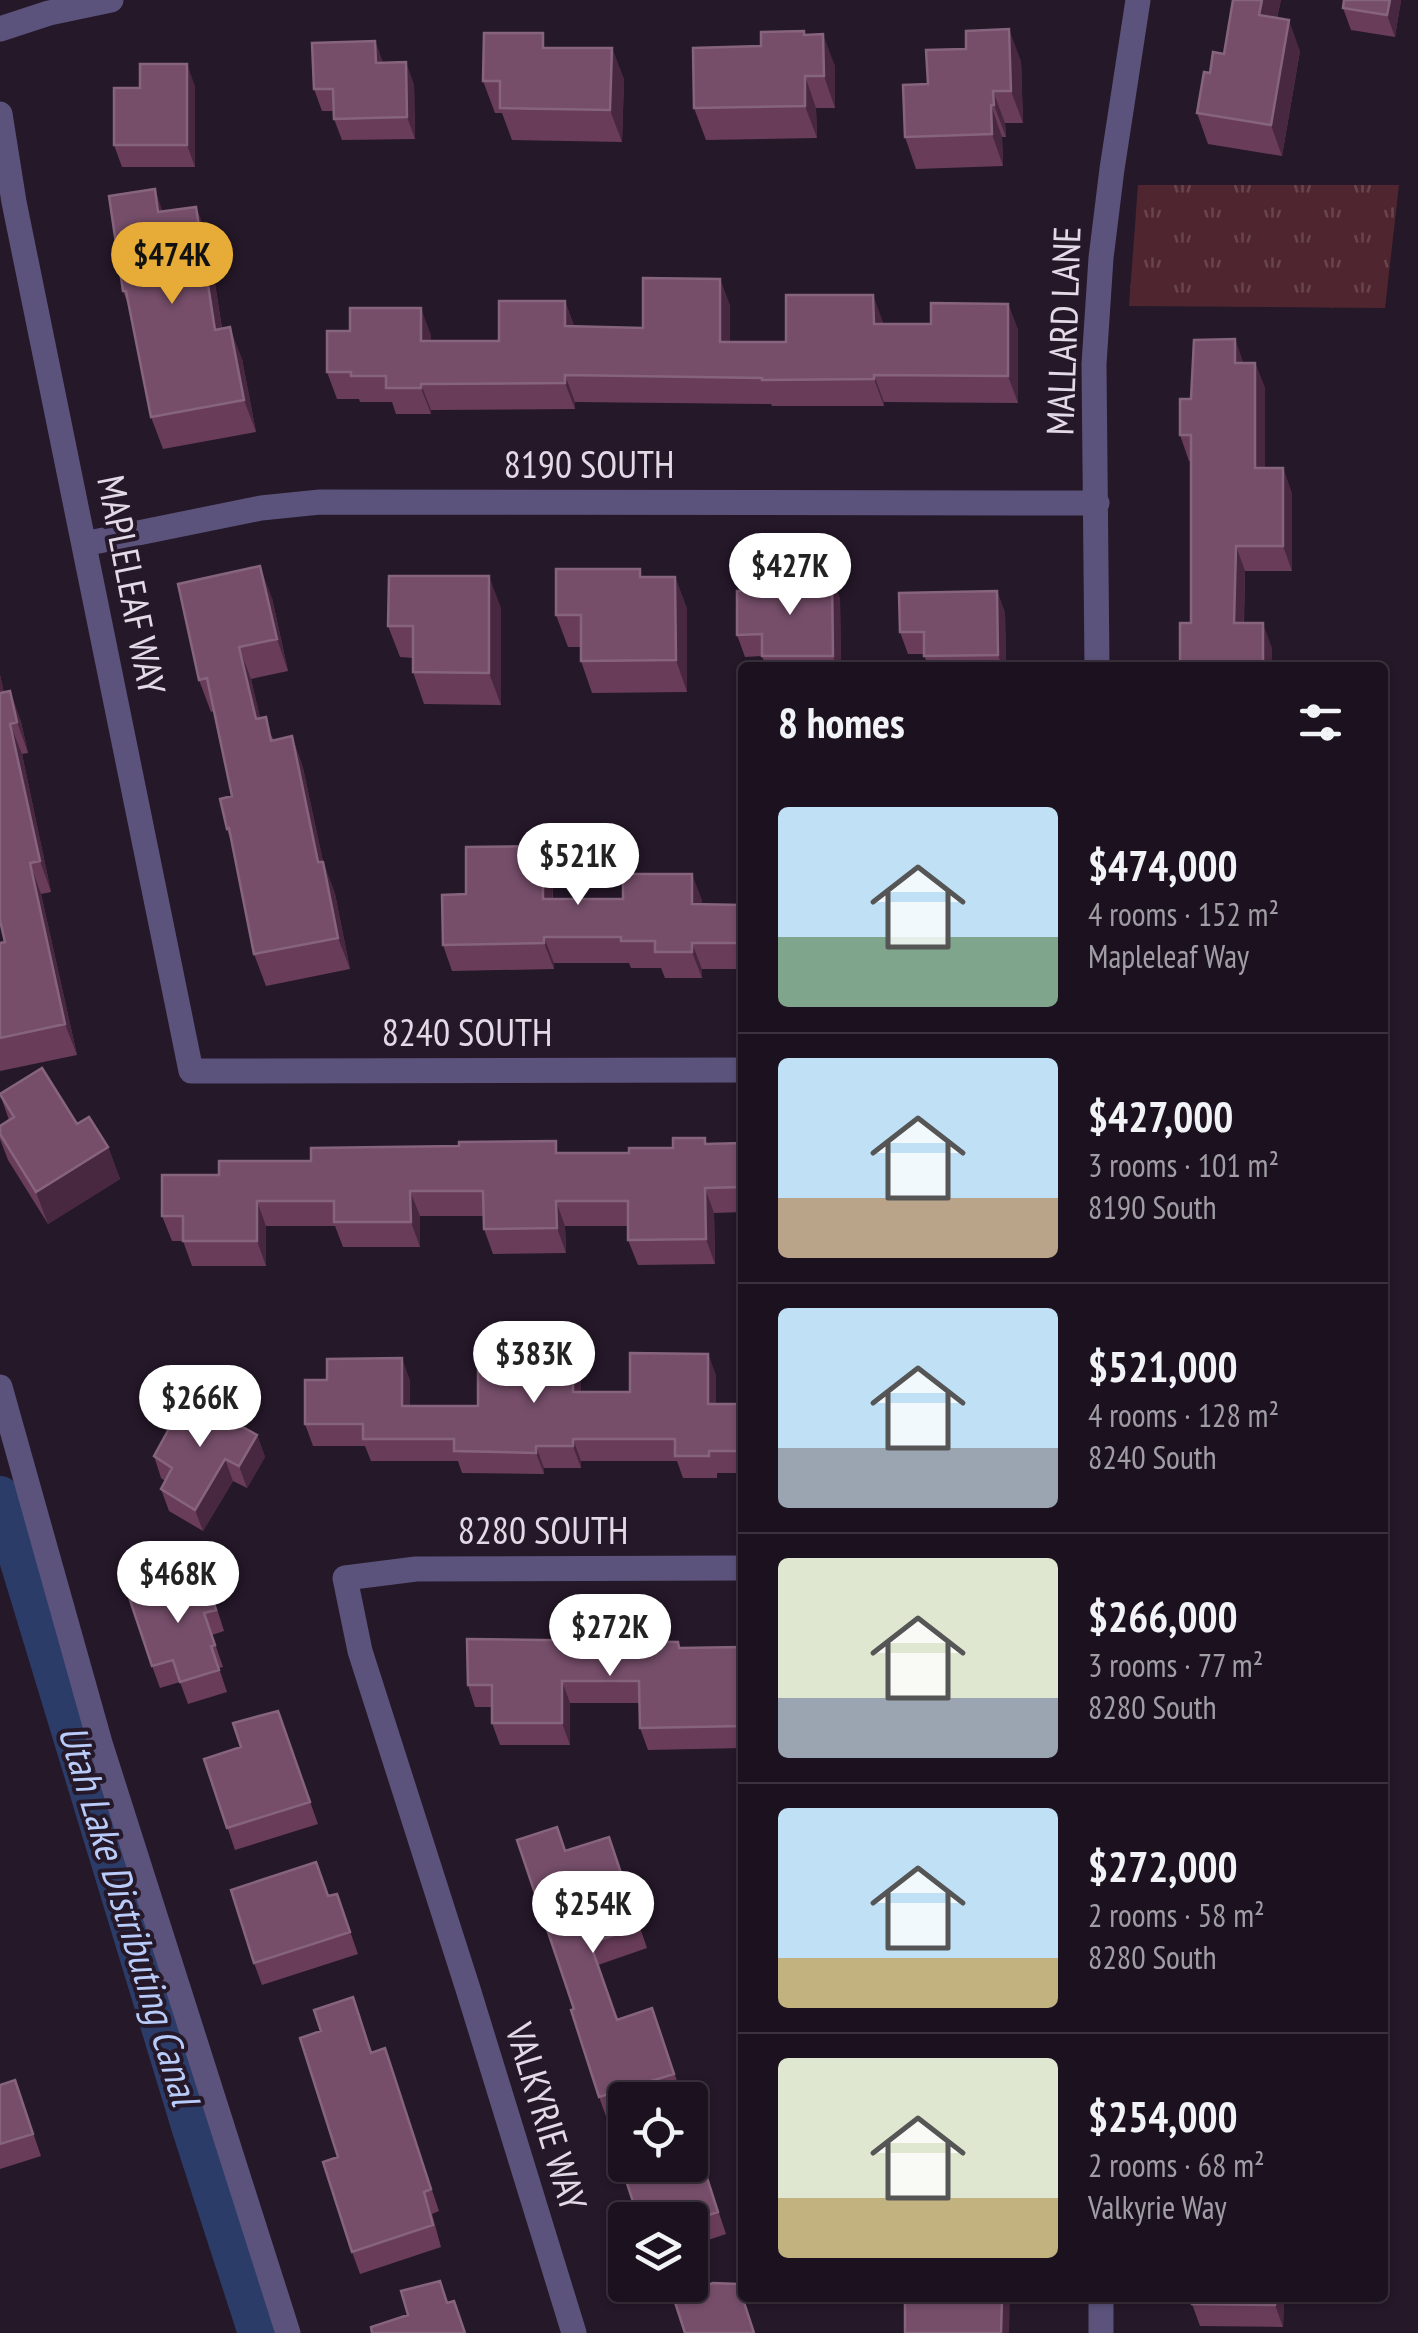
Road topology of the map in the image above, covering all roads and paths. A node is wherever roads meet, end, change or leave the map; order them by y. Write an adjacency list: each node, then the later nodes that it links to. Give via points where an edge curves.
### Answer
1 (110, 0): 3 (street)
2 (1138, 0): 5 (street, MALLARD LANE, via 1101,258 1094,364)
3 (0, 29)
4 (0, 114): 6 (street, MAPLELEAF WAY)
5 (1097, 503): 6 (street, 8190 SOUTH, via 320,502); 7 (street, MALLARD LANE)
6 (84, 544): 9 (street, MAPLELEAF WAY)
7 (1097, 662)
8 (738, 1070): 9 (street, 8240 SOUTH)
9 (191, 1071)
10 (0, 1387): 14 (street, via 100,1743)
11 (738, 1568): 12 (street, 8280 SOUTH, via 416,1570)
12 (345, 1578): 15 (street, VALKYRIE WAY, via 360,1651)
13 (1100, 2302): 16 (street)
14 (288, 2333)
15 (574, 2333)
16 (1100, 2333)

